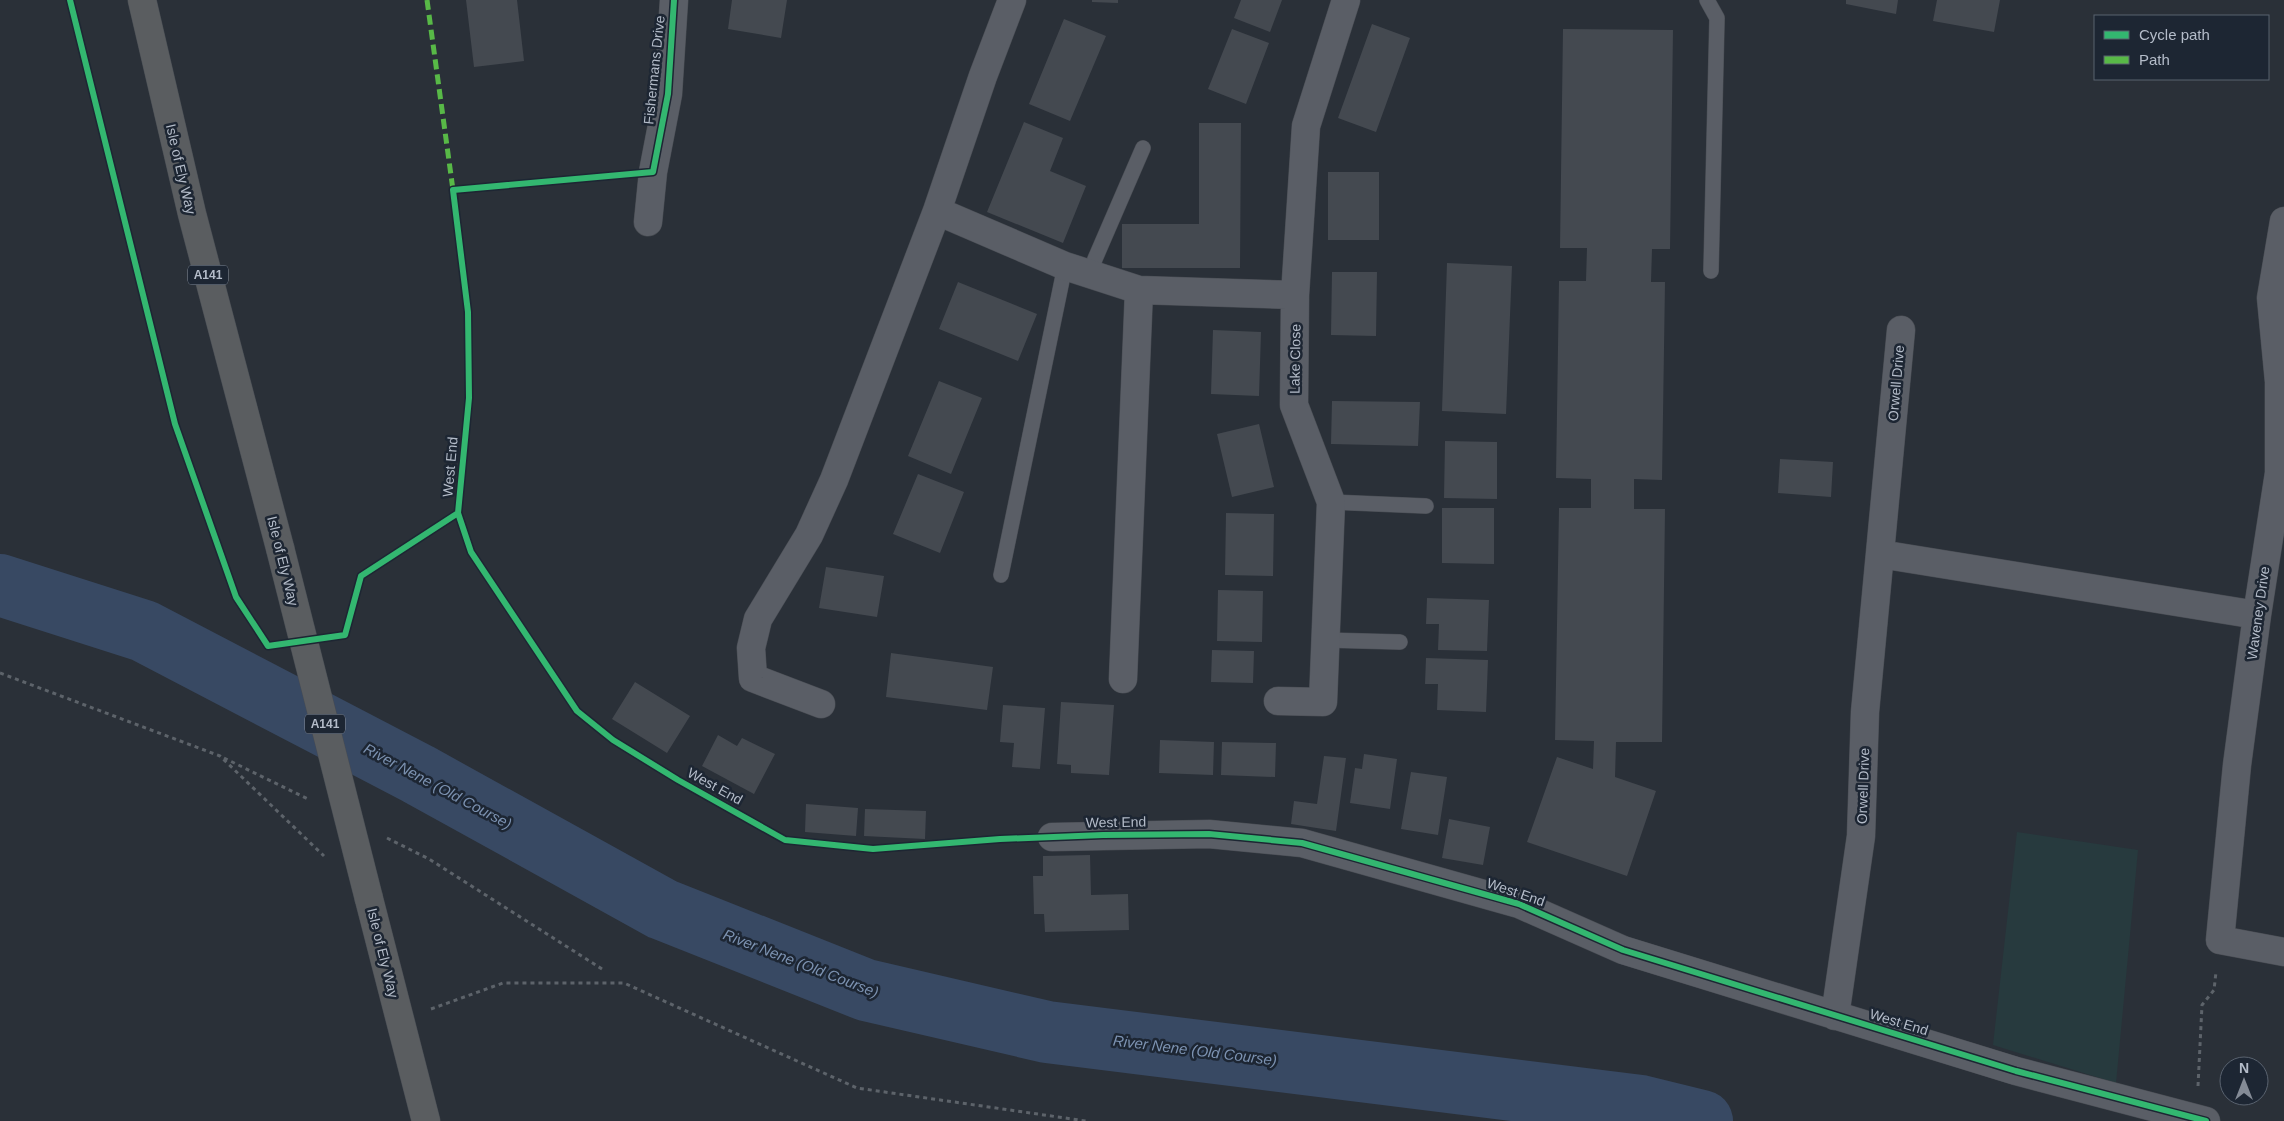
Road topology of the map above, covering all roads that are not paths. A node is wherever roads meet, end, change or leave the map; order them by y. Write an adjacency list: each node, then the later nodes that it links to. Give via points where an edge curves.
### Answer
1 (142, 0): 31 (highway, Isle of Ely Way / A141, bridge, via 192,214)
2 (674, 0): 9 (street, Fishermans Drive, via 668,94 653,172)
3 (1012, 0): 7 (street)
4 (1346, 0): 14 (street, Lake Close, via 1306,126)
5 (1707, 0): 11 (lane, via 1717,18)
6 (1143, 148): 12 (lane)
7 (937, 211): 10 (street); 26 (street, via 834,480 809,535 758,619 751,648 753,678)
8 (2284, 221): 16 (street, Waveney Drive, via 2271,298 2279,382)
9 (648, 222)
10 (1065, 266): 12 (street); 20 (lane)
11 (1711, 271)
12 (1090, 275): 13 (street)
13 (1139, 290): 14 (street); 24 (street)
14 (1296, 295): 17 (street, Lake Close, via 1294,405)
15 (1900, 330): 19 (street, Orwell Drive)
16 (2282, 473): 21 (street, Waveney Drive)
17 (1331, 502): 18 (lane); 22 (street, Lake Close)
18 (1426, 506)
19 (1880, 554): 21 (street); 29 (street, Orwell Drive, via 1865,712 1861,836)
20 (1001, 575)
21 (2257, 615): 28 (street, Waveney Drive, via 2237,765 2220,940)
22 (1325, 640): 23 (lane); 25 (street, Lake Close, via 1323,702)
23 (1400, 642)
24 (1123, 679)
25 (1278, 701)
26 (821, 704)
27 (1052, 837): 29 (street, West End, via 1209,834 1302,843 1520,904 1623,950)
28 (2284, 952)
29 (1835, 1016): 30 (street, West End, via 2016,1071)
30 (2202, 1120)
31 (426, 1121)

